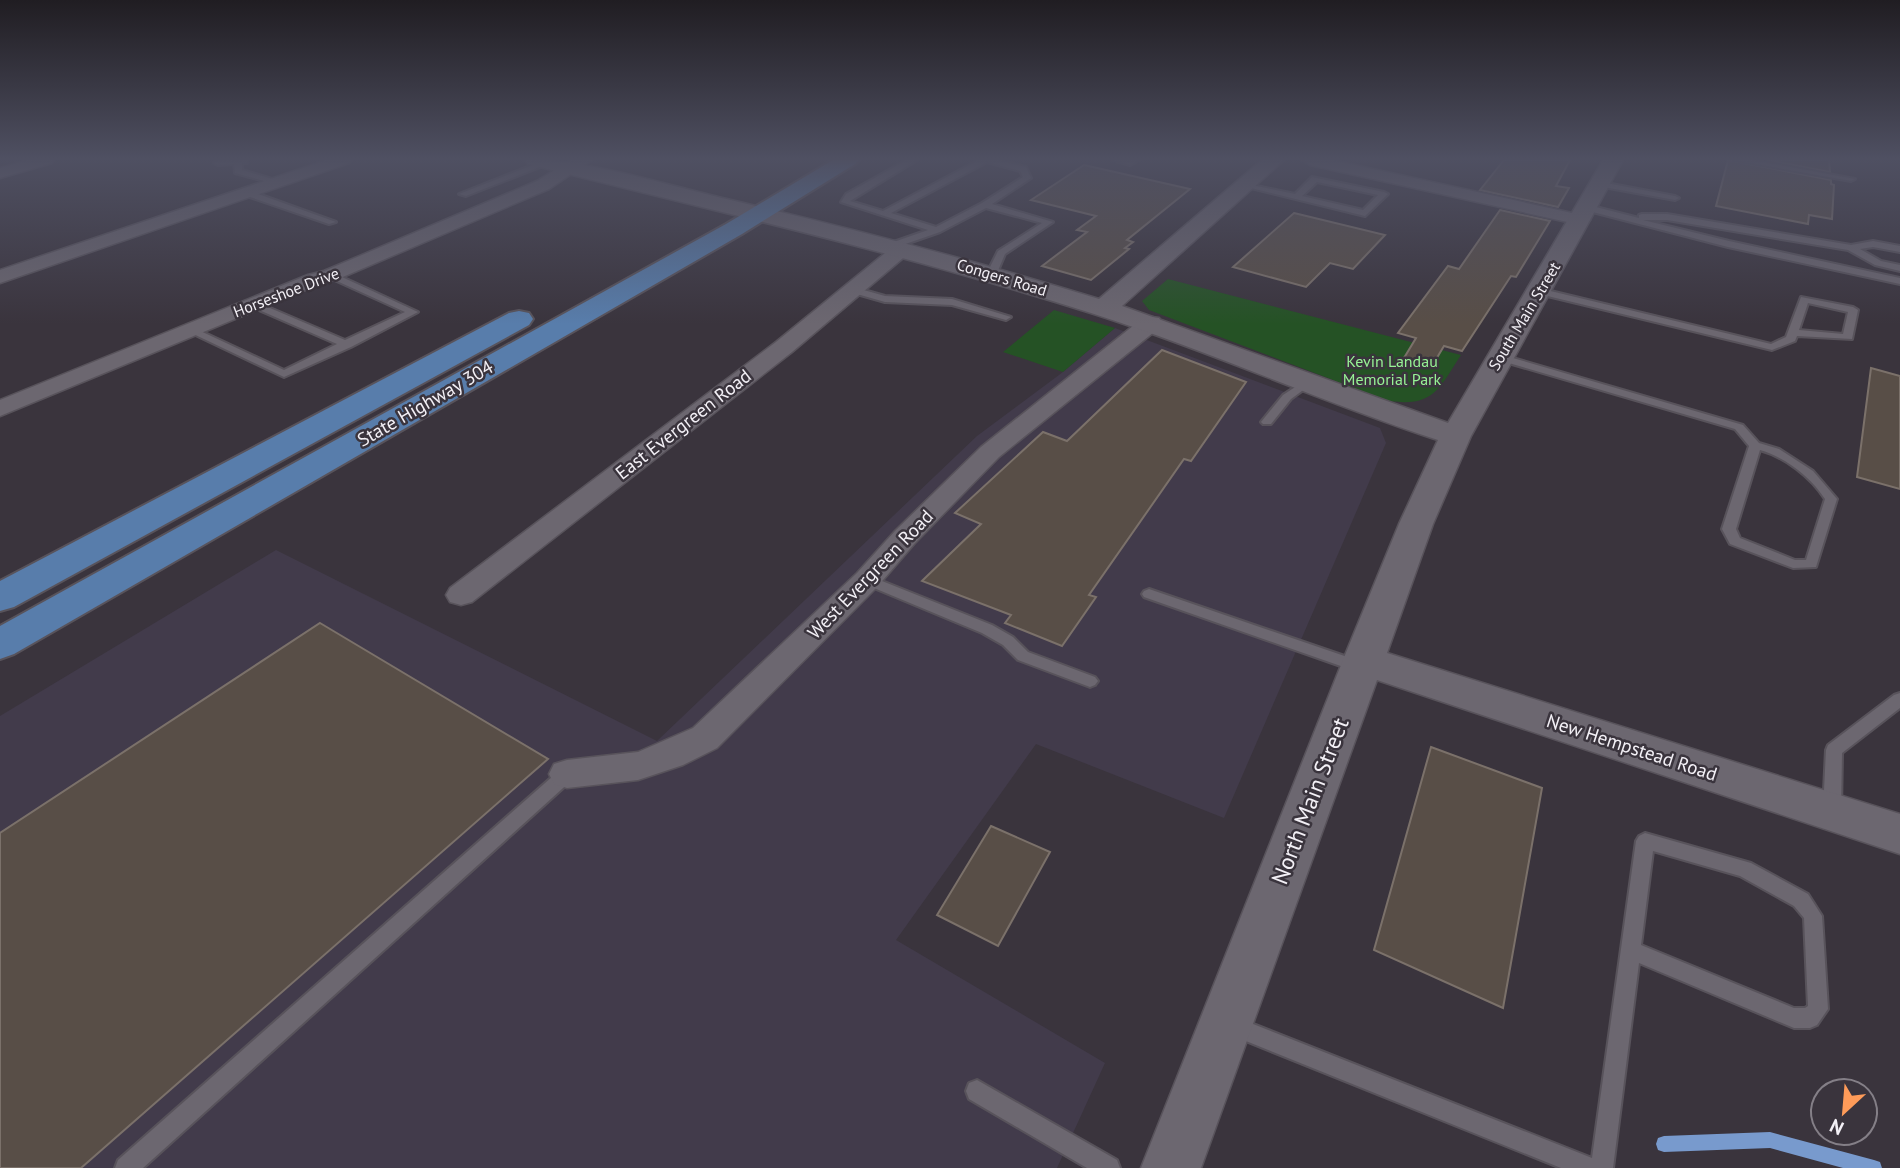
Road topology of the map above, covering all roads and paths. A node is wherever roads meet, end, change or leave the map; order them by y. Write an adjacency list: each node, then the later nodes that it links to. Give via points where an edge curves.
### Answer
1 (1584, 214): 26 (street, South Main Street)
2 (184, 215): 22 (street)
3 (310, 215): 14 (lane)
4 (473, 215): 21 (street, Horseshoe Drive)
5 (712, 215): 24 (main road)
6 (758, 215): 45 (main road, State Highway 304)
7 (767, 215): 16 (street, Congers Road)
8 (886, 215): 15 (lane)
9 (967, 215): 15 (lane)
10 (1021, 215): 20 (lane, via 1049,222 1001,253)
11 (1214, 215): 29 (street)
12 (1590, 215): 13 (lane)
13 (1630, 218): 17 (lane, via 1667,217); 23 (lane)
14 (332, 222)
15 (937, 230): 16 (lane)
16 (896, 247): 20 (street, Congers Road); 25 (street, East Evergreen Road)
17 (1851, 248): 18 (lane, via 1873,244); 19 (lane, via 1878,263)
18 (1900, 249)
19 (1900, 268)
20 (992, 273): 29 (street, Congers Road)
21 (331, 275): 27 (street, Horseshoe Drive); 34 (lane, via 413,312)
22 (0, 277)
23 (1900, 281)
24 (580, 286)
25 (853, 290): 30 (lane, via 885,299 952,302); 43 (street, East Evergreen Road)
26 (1538, 291): 33 (lane, via 1772,347 1791,338); 35 (street, South Main Street)
27 (253, 304): 32 (street, Horseshoe Drive); 34 (lane)
28 (544, 306): 44 (main road, State Highway 304)
29 (1104, 308): 31 (street, Congers Road)
30 (1006, 317)
31 (1151, 323): 36 (street, Congers Road); 41 (street, West Evergreen Road, via 990,452)
32 (190, 330): 34 (lane, via 284,374); 37 (street, Horseshoe Drive)
33 (1793, 332): 33 (lane, via 1804,299 1853,310 1848,337)
34 (346, 345)
35 (1499, 357): 39 (street, South Main Street); 40 (lane, via 1739,427)
36 (1306, 383): 38 (lane, via 1287,397); 39 (street, Congers Road)
37 (0, 408)
38 (1267, 422)
39 (1456, 436): 46 (street, North Main Street)
40 (1755, 446): 40 (lane, via 1729,529 1735,541 1793,564 1811,564 1831,499 1826,488 1794,463 1765,446)
41 (867, 580): 47 (lane, via 987,629 1023,656); 49 (street, West Evergreen Road, via 705,738 642,767)
42 (1149, 594): 46 (lane)
43 (461, 595)
44 (0, 598)
45 (0, 644)
46 (1362, 664): 50 (street, New Hempstead Road); 53 (street, North Main Street)
47 (1090, 681)
48 (1900, 699): 50 (lane, via 1834,750)
49 (567, 774): 55 (lane)
50 (1832, 812): 51 (street, New Hempstead Road)
51 (1900, 834)
52 (1631, 950): 52 (lane, via 1646,841 1745,869 1801,900 1813,916 1818,1009 1810,1018 1794,1018); 59 (lane)
53 (1226, 1023): 57 (street, North Main Street); 58 (lane)
54 (977, 1091): 56 (lane)
55 (126, 1168)
56 (1109, 1168)
57 (1171, 1168)
58 (1589, 1168)
59 (1602, 1168)

